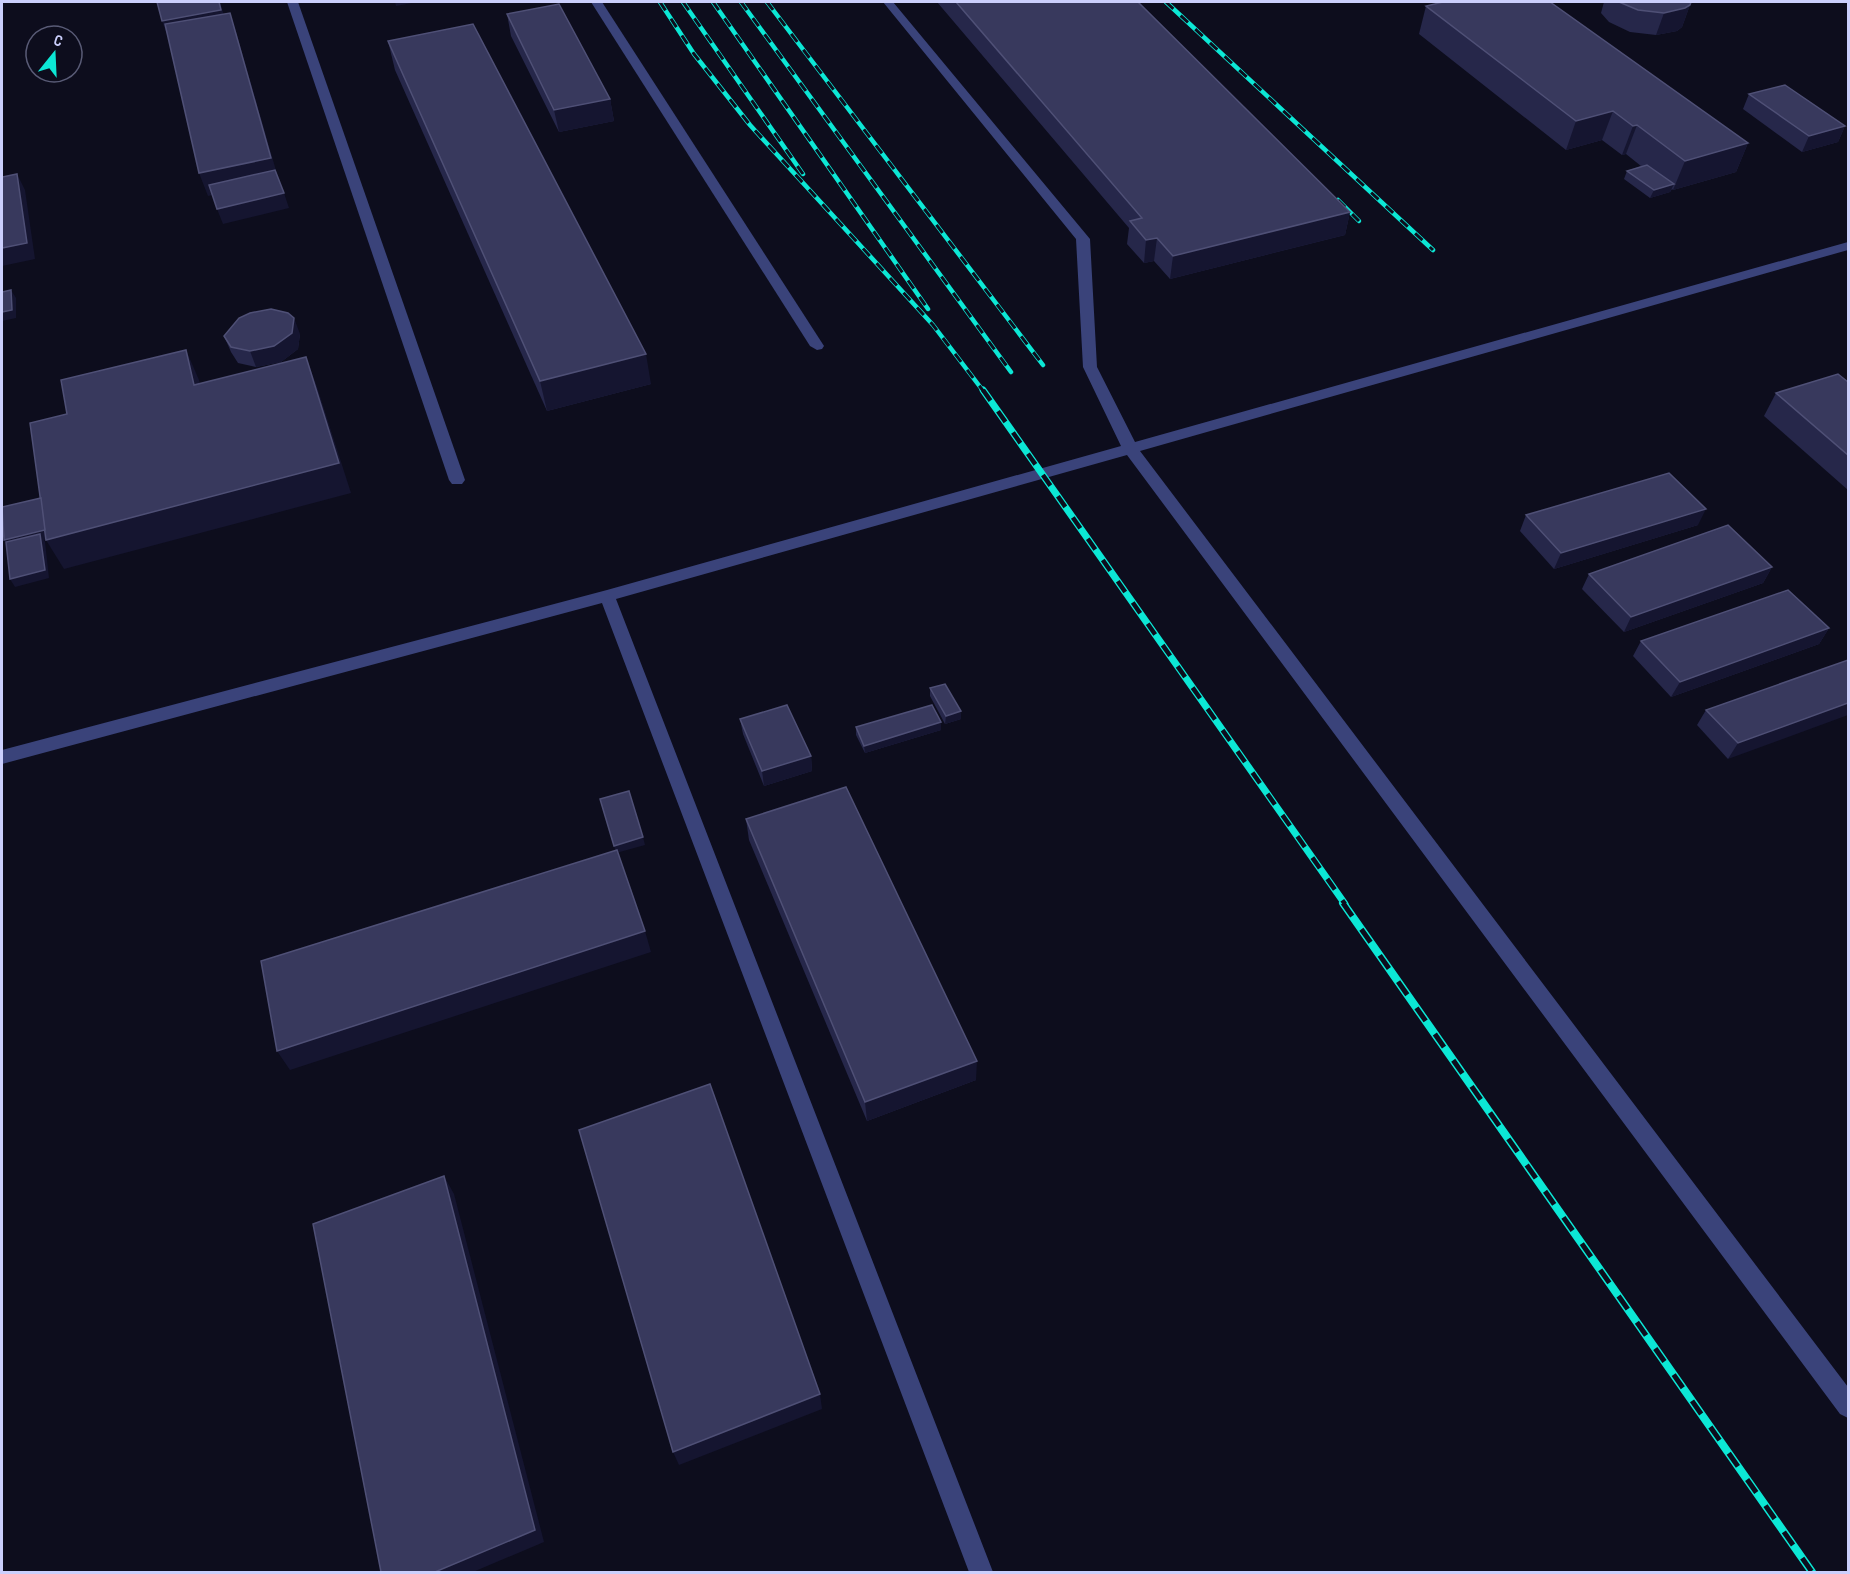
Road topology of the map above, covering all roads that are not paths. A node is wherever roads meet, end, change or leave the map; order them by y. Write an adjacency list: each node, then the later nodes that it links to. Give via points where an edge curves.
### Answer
1 (292, 2): 7 (lane)
2 (596, 2): 5 (lane)
3 (888, 2): 6 (lane, via 1083,239 1090,368)
4 (1848, 246): 6 (lane)
5 (817, 346)
6 (1131, 450): 8 (lane); 10 (lane)
7 (457, 480)
8 (607, 596): 9 (lane); 11 (lane)
9 (2, 757)
10 (1848, 1406)
11 (981, 1572)

